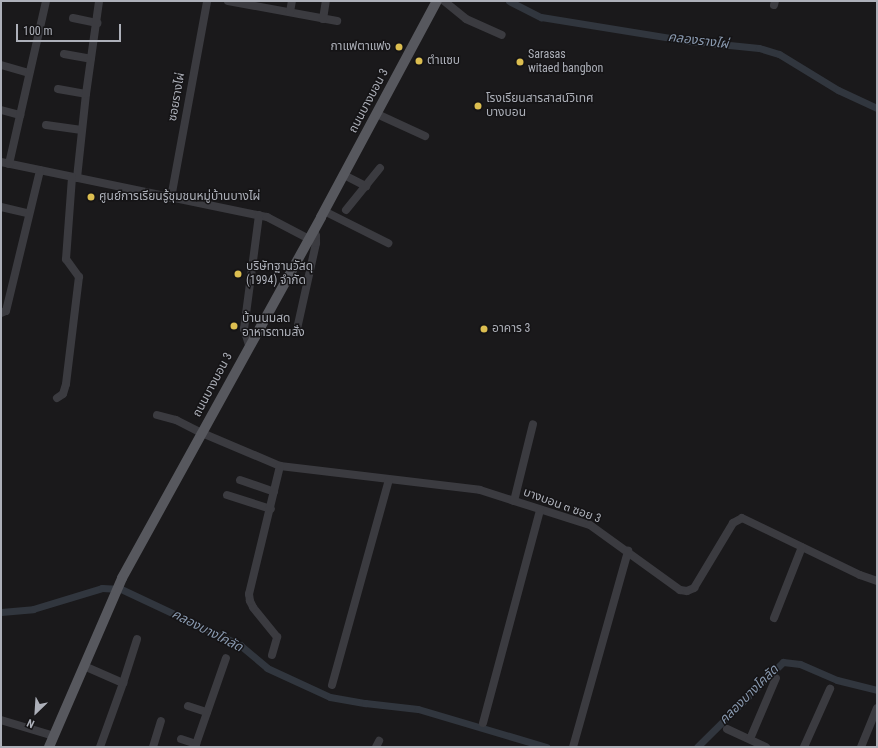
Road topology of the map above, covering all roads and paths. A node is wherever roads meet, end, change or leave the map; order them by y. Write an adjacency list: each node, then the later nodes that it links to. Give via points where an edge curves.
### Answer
1 (46, 1): 19 (street)
2 (99, 1): 14 (street)
3 (207, 1): 34 (street, ซอยรางไผ่)
4 (228, 1): 9 (street)
5 (292, 1): 10 (street)
6 (326, 1): 12 (street)
7 (437, 1): 23 (main road, ถนนบางบอน 3)
8 (444, 1): 15 (street, via 466,20)
9 (256, 4): 10 (street)
10 (290, 12): 12 (street)
11 (73, 18): 14 (street)
12 (323, 19): 13 (street)
13 (337, 22)
14 (97, 23): 17 (street)
15 (502, 35)
16 (64, 54): 17 (street)
17 (91, 59): 21 (street)
18 (1, 65): 19 (street)
19 (29, 73): 24 (street)
20 (58, 89): 21 (street)
21 (86, 94): 26 (street)
22 (1, 110): 24 (street)
23 (377, 114): 27 (street); 31 (main road, ถนนบางบอน 3)
24 (20, 115): 28 (street)
25 (46, 125): 26 (street)
26 (82, 130): 32 (street)
27 (425, 136)
28 (5, 163): 30 (street)
29 (380, 168): 33 (street)
30 (40, 170): 32 (street); 38 (street)
31 (344, 175): 33 (street); 37 (main road, ถนนบางบอน 3)
32 (74, 177): 34 (street); 45 (street, via 66,259 79,277 66,384 63,394)
33 (366, 186): 36 (street)
34 (171, 198): 39 (street)
35 (1, 207): 38 (street)
36 (346, 210)
37 (324, 211): 40 (main road, ถนนบางบอน 3); 41 (street)
38 (28, 213): 42 (street, via 6,311)
39 (259, 215): 40 (street); 44 (street, via 244,329)
40 (311, 235): 43 (street, via 316,236 316,243); 44 (main road, ถนนบางบอน 3)
41 (388, 243)
42 (1, 313)
43 (297, 328)
44 (249, 345): 48 (main road, ถนนบางบอน 3)
45 (57, 398)
46 (157, 415): 48 (street, บางบอน ๓ ซอย 3, via 176,420)
47 (533, 424): 54 (street)
48 (202, 433): 49 (street, บางบอน ๓ ซอย 3); 64 (main road, ถนนบางบอน 3, via 122,578)
49 (280, 466): 51 (street, บางบอน ๓ ซอย 3); 52 (street)
50 (240, 480): 52 (street)
51 (389, 480): 54 (street, บางบอน ๓ ซอย 3, via 480,490); 67 (street)
52 (274, 492): 55 (street)
53 (227, 495): 55 (street)
54 (514, 501): 56 (street, บางบอน ๓ ซอย 3)
55 (271, 509): 62 (street, via 249,594 253,607 277,636)
56 (540, 510): 58 (street, บางบอน ๓ ซอย 3, via 595,527); 74 (street)
57 (802, 547): 58 (street, บางบอน ๓ ซอย 3, via 745,519 739,519 733,523 694,588 687,591 680,590); 59 (street, บางบอน ๓ ซอย 3); 60 (street)
58 (628, 551): 83 (street)
59 (877, 581)
60 (774, 618)
61 (137, 638): 66 (street)
62 (272, 655)
63 (226, 658): 71 (street)
64 (84, 666): 66 (street); 76 (main road, ถนนบางบอน 3)
65 (776, 678): 78 (street)
66 (123, 683): 81 (street)
67 (332, 685)
68 (830, 689): 85 (street)
69 (188, 706): 71 (street)
70 (877, 708): 86 (street)
71 (207, 712): 79 (street)
72 (1, 720): 76 (street)
73 (161, 721): 82 (street)
74 (483, 722)
75 (727, 729): 78 (street)
76 (54, 736): 80 (main road, ถนนบางบอน 3)
77 (181, 739): 79 (street)
78 (750, 740): 84 (street)
79 (196, 745)
80 (49, 747)
81 (100, 747)
82 (153, 747)
83 (573, 747)
84 (766, 747)
85 (804, 747)
86 (861, 747)

